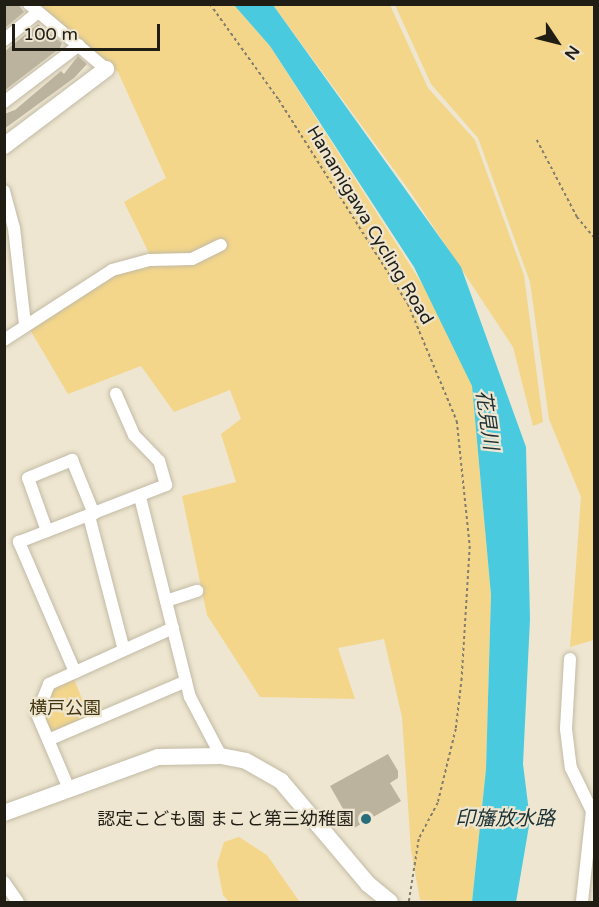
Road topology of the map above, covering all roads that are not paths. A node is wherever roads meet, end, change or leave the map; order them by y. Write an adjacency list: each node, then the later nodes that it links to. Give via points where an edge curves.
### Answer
1 (33, 8): 2 (street); 3 (street)
2 (4, 40)
3 (79, 45): 4 (street); 5 (street)
4 (106, 69): 6 (street)
5 (4, 102)
6 (4, 146)
7 (4, 191): 9 (street, via 17,247)
8 (221, 245): 9 (street, via 192,259 150,260 112,270)
9 (25, 325): 10 (street)
10 (4, 340)
11 (116, 394): 12 (street, via 134,435 159,461 166,485)
12 (140, 497): 13 (street); 16 (street)
13 (92, 515): 14 (street); 14 (street, via 72,459 28,478); 18 (street)
14 (46, 531): 20 (street, via 19,542)
15 (197, 591): 16 (street)
16 (166, 601): 17 (street)
17 (173, 628): 18 (street); 21 (street)
18 (124, 650): 20 (street)
19 (570, 659): 29 (street, via 566,729 572,768 592,811)
20 (75, 672): 22 (street, via 49,684 37,714)
21 (186, 681): 22 (street); 23 (street)
22 (48, 741): 24 (street)
23 (220, 756): 24 (street, via 158,757); 28 (street, via 246,761 281,781 376,894)
24 (69, 789): 25 (street)
25 (4, 813)
26 (4, 882): 27 (street)
27 (18, 903)
28 (390, 903)
29 (582, 903)

